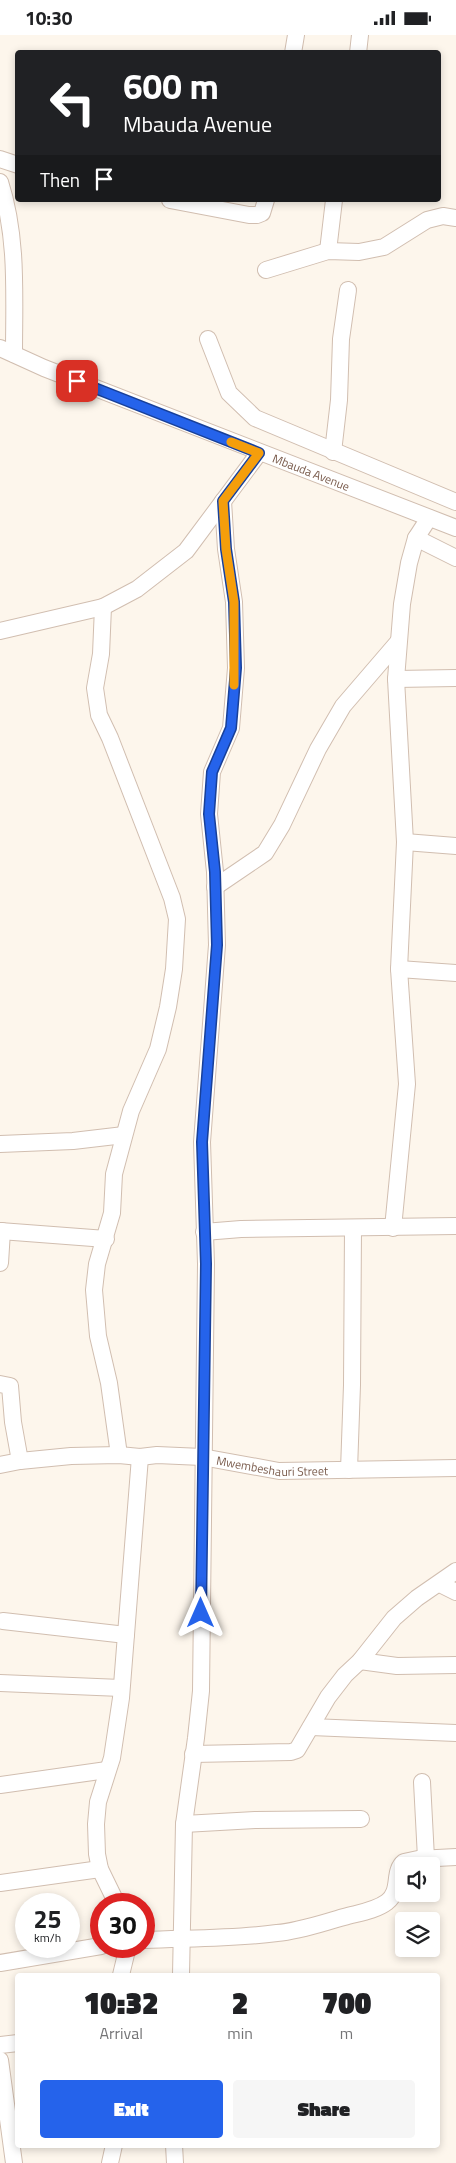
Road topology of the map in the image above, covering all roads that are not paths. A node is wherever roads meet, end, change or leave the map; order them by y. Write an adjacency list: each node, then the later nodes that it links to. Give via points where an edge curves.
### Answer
1 (296, 35): 3 (street)
2 (360, 35): 4 (street)
3 (294, 50)
4 (358, 50)
5 (0, 159): 6 (street)
6 (15, 164)
7 (0, 182): 16 (street, via 14,247)
8 (181, 202): 9 (street, via 249,215 262,213)
9 (265, 202)
10 (334, 202): 12 (street)
11 (456, 218): 12 (street, via 443,215 427,220 384,247 359,252)
12 (328, 251): 13 (street)
13 (266, 270)
14 (348, 290): 17 (street, via 340,339 339,400)
15 (208, 339): 17 (street, via 229,393 256,418)
16 (7, 351): 18 (street, Mbauda Avenue)
17 (333, 452): 20 (street)
18 (259, 453): 19 (street); 21 (street, Mbauda Avenue)
19 (223, 501): 25 (street, via 186,551 137,589); 32 (street, via 234,602 236,668 231,728 212,772 209,814)
20 (456, 502)
21 (429, 518): 22 (street, Mbauda Avenue); 23 (street)
22 (456, 528)
23 (416, 538): 24 (street); 27 (street, via 409,563)
24 (456, 558)
25 (103, 607): 26 (street); 35 (street, via 101,654 95,687 99,715 172,898 177,919 174,969 158,1049)
26 (0, 631)
27 (398, 642): 29 (street); 32 (street, via 343,707 318,749 266,853)
28 (456, 678): 29 (street)
29 (396, 679): 30 (street)
30 (404, 842): 31 (street); 33 (street)
31 (456, 847)
32 (215, 887): 41 (street, via 217,945 202,1142)
33 (399, 969): 34 (street); 39 (street, via 407,1084)
34 (456, 973)
35 (124, 1135): 36 (street); 42 (street, via 114,1174 112,1213)
36 (0, 1144)
37 (456, 1226): 39 (street)
38 (353, 1228): 39 (street); 41 (street); 51 (street)
39 (393, 1228)
40 (1, 1231): 42 (street); 43 (street)
41 (204, 1232): 47 (street)
42 (106, 1239): 45 (street, via 97,1265 94,1289 98,1336 109,1383)
43 (0, 1263)
44 (0, 1384): 48 (street, via 10,1386)
45 (119, 1455): 46 (street, Mwembeshauri Street); 48 (street, Mwembeshauri Street)
46 (140, 1457): 47 (street, Mwembeshauri Street); 56 (street)
47 (202, 1457): 51 (street, Mwembeshauri Street, via 279,1471); 63 (street, via 200,1691)
48 (20, 1461): 49 (street, Mwembeshauri Street)
49 (0, 1465)
50 (456, 1467): 51 (street, Mwembeshauri Street)
51 (349, 1470)
52 (456, 1571): 53 (street)
53 (440, 1583): 54 (street); 57 (street, via 394,1618)
54 (456, 1592)
55 (3, 1621): 56 (street)
56 (126, 1635): 60 (street)
57 (360, 1661): 58 (street, via 397,1666); 61 (street, via 328,1697)
58 (456, 1665)
59 (0, 1683): 60 (street)
60 (121, 1688): 64 (street, via 116,1738)
61 (312, 1727): 62 (street); 63 (street, via 297,1749 291,1752)
62 (456, 1733)
63 (192, 1754): 68 (street)
64 (108, 1770): 66 (street); 72 (street, via 98,1802 96,1824)
65 (422, 1782): 69 (street)
66 (0, 1785)
67 (361, 1819): 68 (street)
68 (184, 1823): 76 (street)
69 (426, 1857)
70 (456, 1857): 71 (street)
71 (440, 1858)
72 (100, 1869): 73 (street); 75 (street)
73 (0, 1883)
74 (395, 1891): 76 (street, via 374,1909 311,1927 278,1933)
75 (112, 1893)
76 (180, 1939): 77 (street); 82 (street)
77 (155, 1940)
78 (90, 1948): 80 (street)
79 (125, 1958): 81 (street)
80 (0, 1963)
81 (121, 1973)
82 (181, 1973)
83 (15, 2043): 84 (street)
84 (0, 2045)
85 (0, 2060): 88 (street)
86 (113, 2148): 89 (street)
87 (174, 2148): 90 (street)
88 (14, 2163)
89 (110, 2163)
90 (175, 2163)

